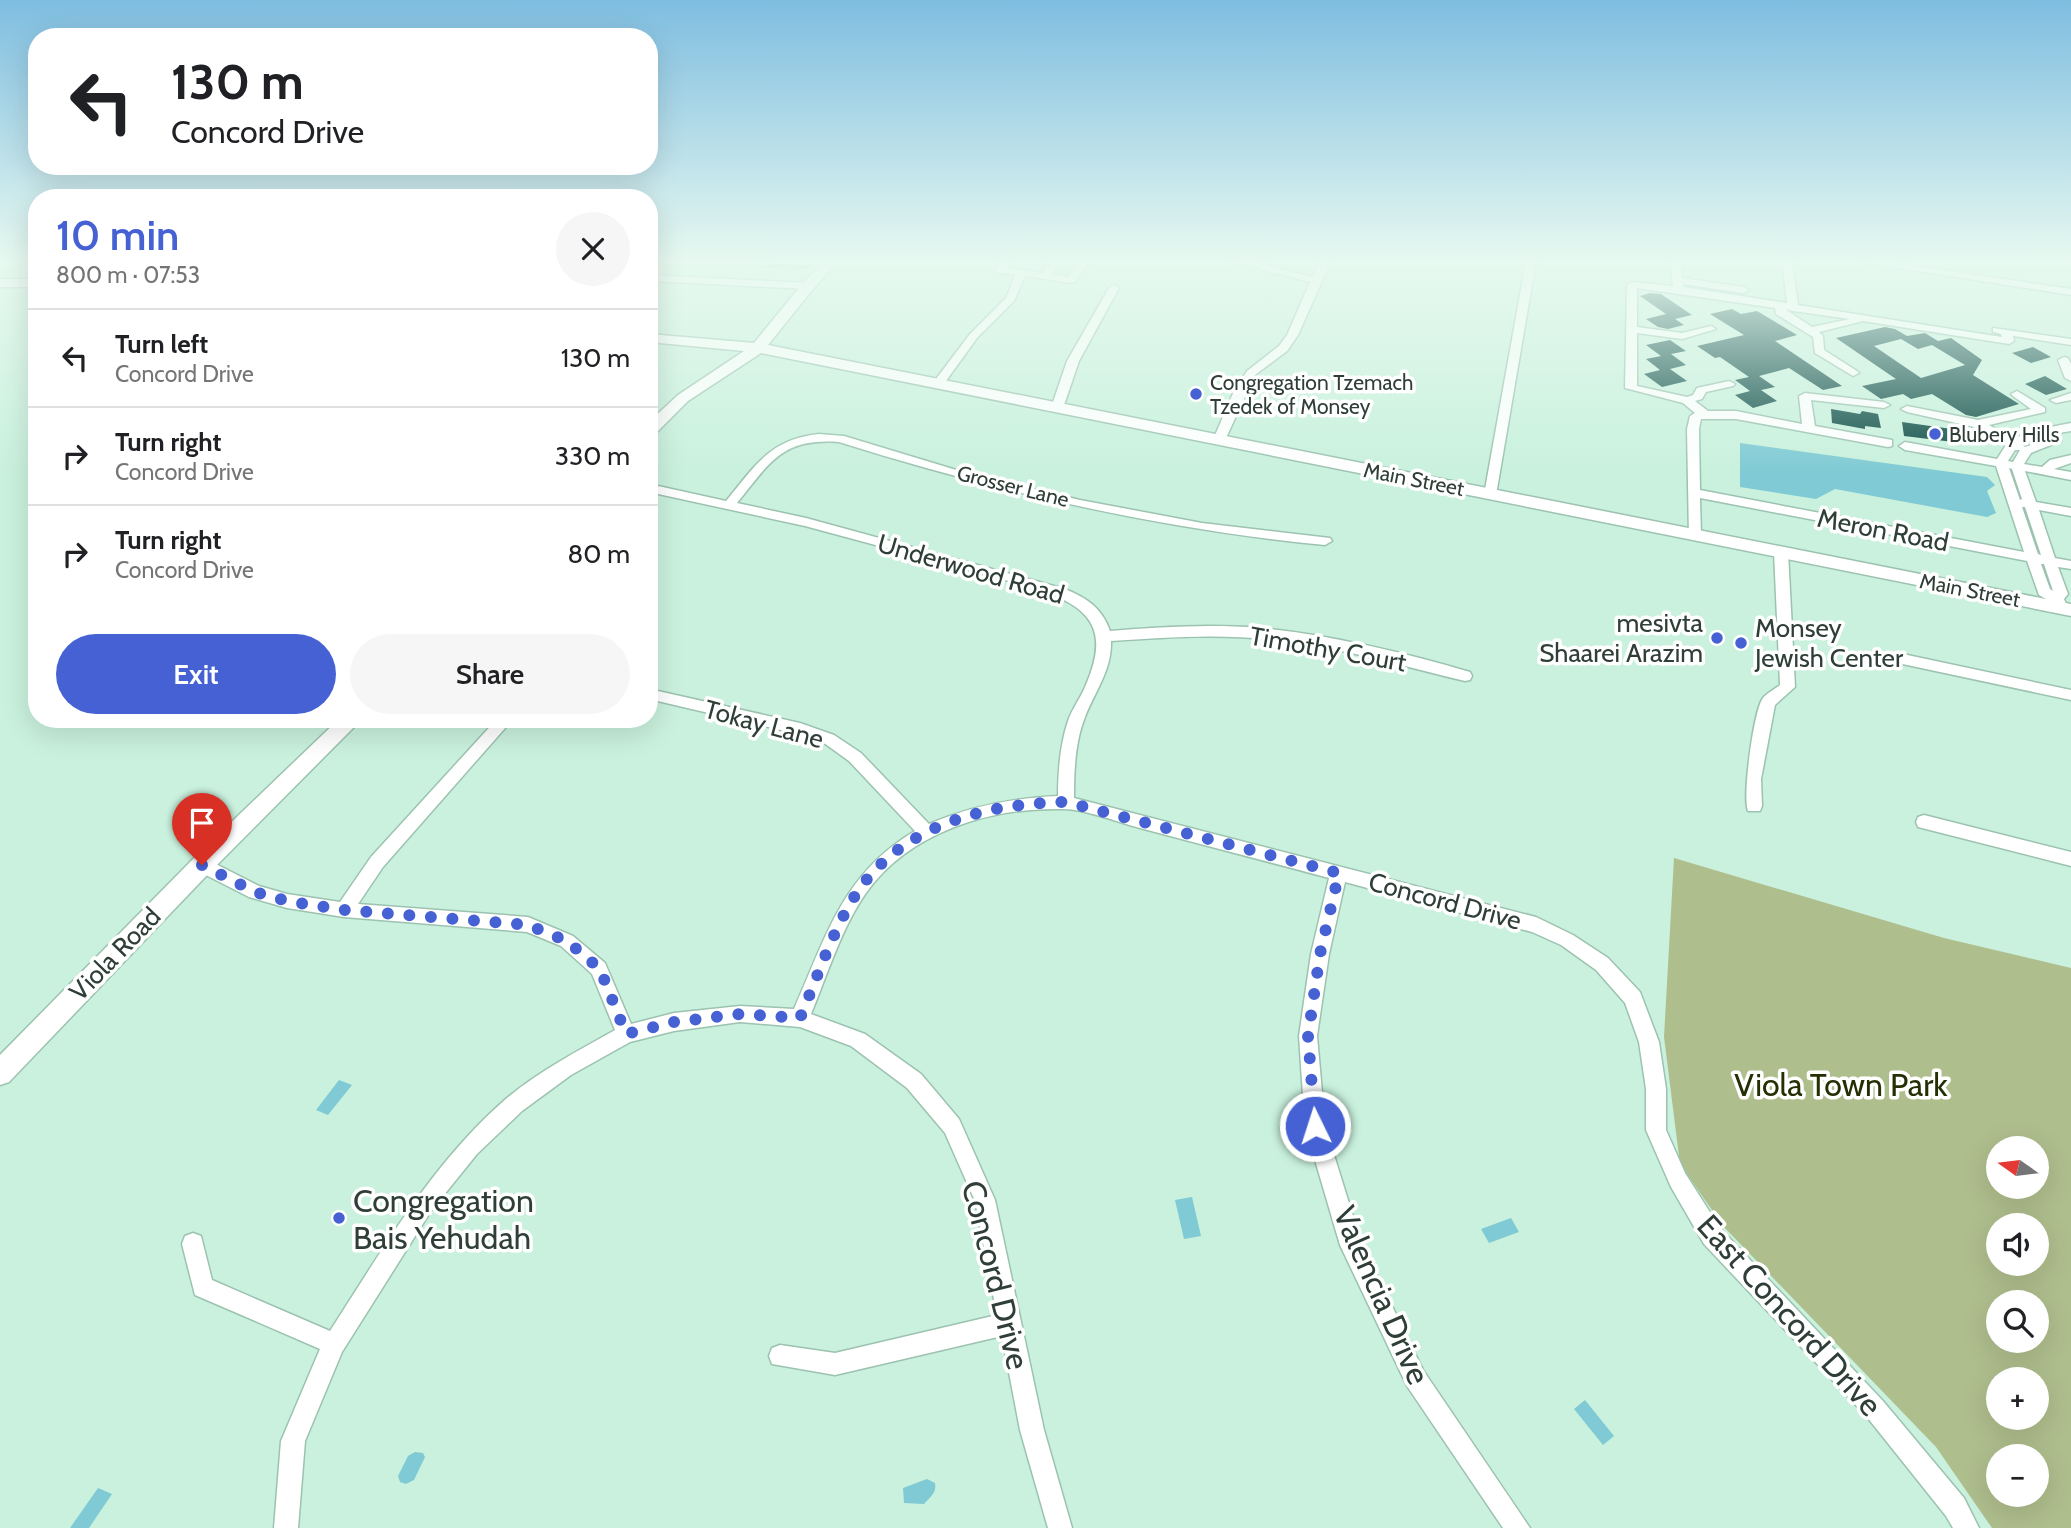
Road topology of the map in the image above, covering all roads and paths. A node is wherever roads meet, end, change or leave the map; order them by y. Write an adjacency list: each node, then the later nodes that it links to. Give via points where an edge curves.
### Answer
1 (771, 332): 15 (main road)
2 (977, 332): 19 (street)
3 (1089, 332): 26 (street, via 1073,361)
4 (1293, 332): 34 (street, via 1275,357 1256,367)
5 (1519, 332): 46 (street)
6 (1630, 332): 23 (street, via 1631,388)
7 (1659, 332): 8 (street)
8 (1693, 332)
9 (1811, 332): 17 (street, via 1818,336 1819,351)
10 (1952, 332): 11 (street, via 2009,341)
11 (2006, 332)
12 (2008, 332): 14 (street)
13 (658, 339): 15 (main road, Main Street)
14 (2071, 342)
15 (758, 348): 19 (main road, Main Street); 29 (main road, via 683,398)
16 (2064, 360): 18 (street)
17 (1853, 373)
18 (2071, 378)
19 (939, 383): 26 (main road, Main Street)
20 (1729, 384): 23 (street, via 1701,390 1698,397)
21 (2017, 394): 30 (street, via 2041,410)
22 (2071, 396): 24 (street)
23 (1686, 400): 28 (street)
24 (2056, 400)
25 (1884, 405): 32 (street, via 1805,396)
26 (1057, 408): 34 (main road, Main Street)
27 (1907, 409): 30 (street)
28 (1701, 416): 32 (street, via 1736,415); 45 (street, via 1693,429)
29 (658, 422)
30 (1978, 424): 36 (street)
31 (2071, 427): 36 (street)
32 (1810, 429): 35 (street)
33 (2071, 437): 38 (street)
34 (1219, 440): 46 (main road, Main Street)
35 (1888, 443)
36 (2011, 444): 38 (street); 40 (street)
37 (1905, 446): 40 (street)
38 (2026, 451): 41 (street)
39 (2071, 459): 42 (street)
40 (2001, 463): 41 (street); 47 (street)
41 (2017, 466): 42 (street); 49 (street)
42 (2045, 471): 43 (street)
43 (2071, 476)
44 (658, 490): 48 (street, Underwood Road)
45 (1695, 494): 51 (street); 54 (street, Meron Road)
46 (1490, 495): 51 (main road, Main Street)
47 (2013, 502): 49 (street); 54 (street)
48 (730, 504): 52 (street, Grosser Lane, via 786,442 820,436 968,476 1158,519); 58 (street, Underwood Road, via 1064,592 1096,613)
49 (2030, 505): 50 (street); 55 (street)
50 (2071, 512)
51 (1694, 536): 53 (main road, Main Street)
52 (1325, 541)
53 (1782, 552): 57 (main road, Main Street); 66 (street, via 1788,687 1768,702 1753,779)
54 (2031, 559): 55 (street, Meron Road); 57 (street, via 2044,592)
55 (2049, 562): 56 (street, Meron Road); 57 (street)
56 (2071, 565)
57 (2063, 606)
58 (1106, 636): 60 (street, Timothy Court, via 1180,630 1307,640); 65 (street, via 1104,658 1077,718 1066,758)
59 (1898, 658): 61 (street)
60 (1465, 676)
61 (2071, 695)
62 (658, 696): 68 (street, Tokay Lane, via 829,739 855,757)
63 (343, 728): 70 (main road, Viola Road)
64 (498, 728): 72 (street, via 377,862)
65 (1066, 802): 68 (street, Concord Drive, via 1027,802); 71 (street, Concord Drive)
66 (1754, 806)
67 (1924, 822): 69 (street)
68 (926, 832): 74 (street, Concord Drive, via 887,858 861,887)
69 (2071, 859)
70 (202, 865): 72 (street, via 255,892); 76 (main road, Viola Road)
71 (1339, 873): 73 (street, Concord Drive); 83 (street, Valencia Drive, via 1320,954 1308,1036 1315,1126 1351,1245 1415,1378)
72 (344, 910): 75 (street, via 528,925 567,941 600,969)
73 (1536, 925): 84 (street, East Concord Drive, via 1602,964 1633,998 1650,1042 1656,1130 1678,1180 1712,1236 1875,1409)
74 (800, 1018): 75 (street, Concord Drive, via 740,1014 674,1022); 78 (street, Concord Drive, via 858,1040 914,1081 952,1126 985,1200)
75 (626, 1034): 79 (street, Concord Drive, via 515,1104 470,1147 424,1204)
76 (0, 1073)
77 (193, 1244): 79 (street, via 203,1287)
78 (1009, 1323): 80 (street, via 835,1364); 82 (street, Concord Drive, via 1032,1430)
79 (334, 1344): 81 (street, Concord Drive, via 293,1441)
80 (780, 1356)
81 (286, 1528)
82 (1060, 1528)
83 (1518, 1528)
84 (1967, 1528)

